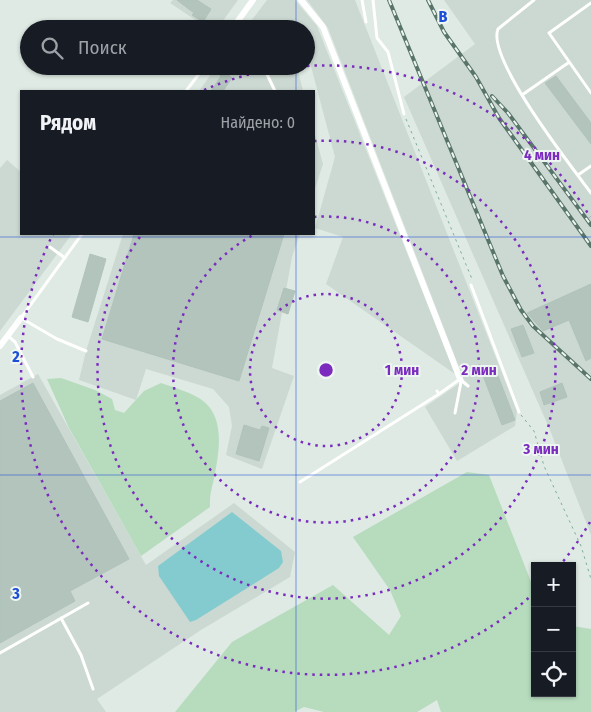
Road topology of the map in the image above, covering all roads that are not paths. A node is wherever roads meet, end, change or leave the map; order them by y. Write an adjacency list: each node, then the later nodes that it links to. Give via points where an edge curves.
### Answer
1 (252, 0): 7 (street)
2 (301, 0): 29 (street, via 322,27)
3 (362, 0): 8 (lane)
4 (373, 0): 16 (lane, via 377,38 388,52)
5 (534, 0): 15 (lane, via 496,34 503,60)
6 (591, 3): 9 (lane, via 549,33)
7 (238, 20)
8 (366, 22)
9 (568, 62): 14 (lane); 15 (lane)
10 (198, 75): 12 (lane)
11 (267, 75): 13 (lane)
12 (187, 90)
13 (275, 90)
14 (591, 93)
15 (522, 95): 18 (lane)
16 (404, 114)
17 (591, 166): 18 (lane)
18 (578, 175): 19 (lane)
19 (591, 192)
20 (81, 235): 22 (lane)
21 (50, 247): 22 (lane)
22 (65, 258): 24 (lane)
23 (471, 285): 31 (lane)
24 (21, 318): 25 (street); 27 (lane)
25 (8, 336): 26 (street); 28 (lane, via 15,342)
26 (0, 346)
27 (86, 351)
28 (33, 377)
29 (460, 380): 30 (lane); 32 (lane); 33 (lane)
30 (468, 386)
31 (519, 412)
32 (455, 413)
33 (300, 482)
34 (88, 603): 35 (lane)
35 (60, 618): 36 (lane); 37 (lane, via 81,654)
36 (0, 653)
37 (93, 688)

